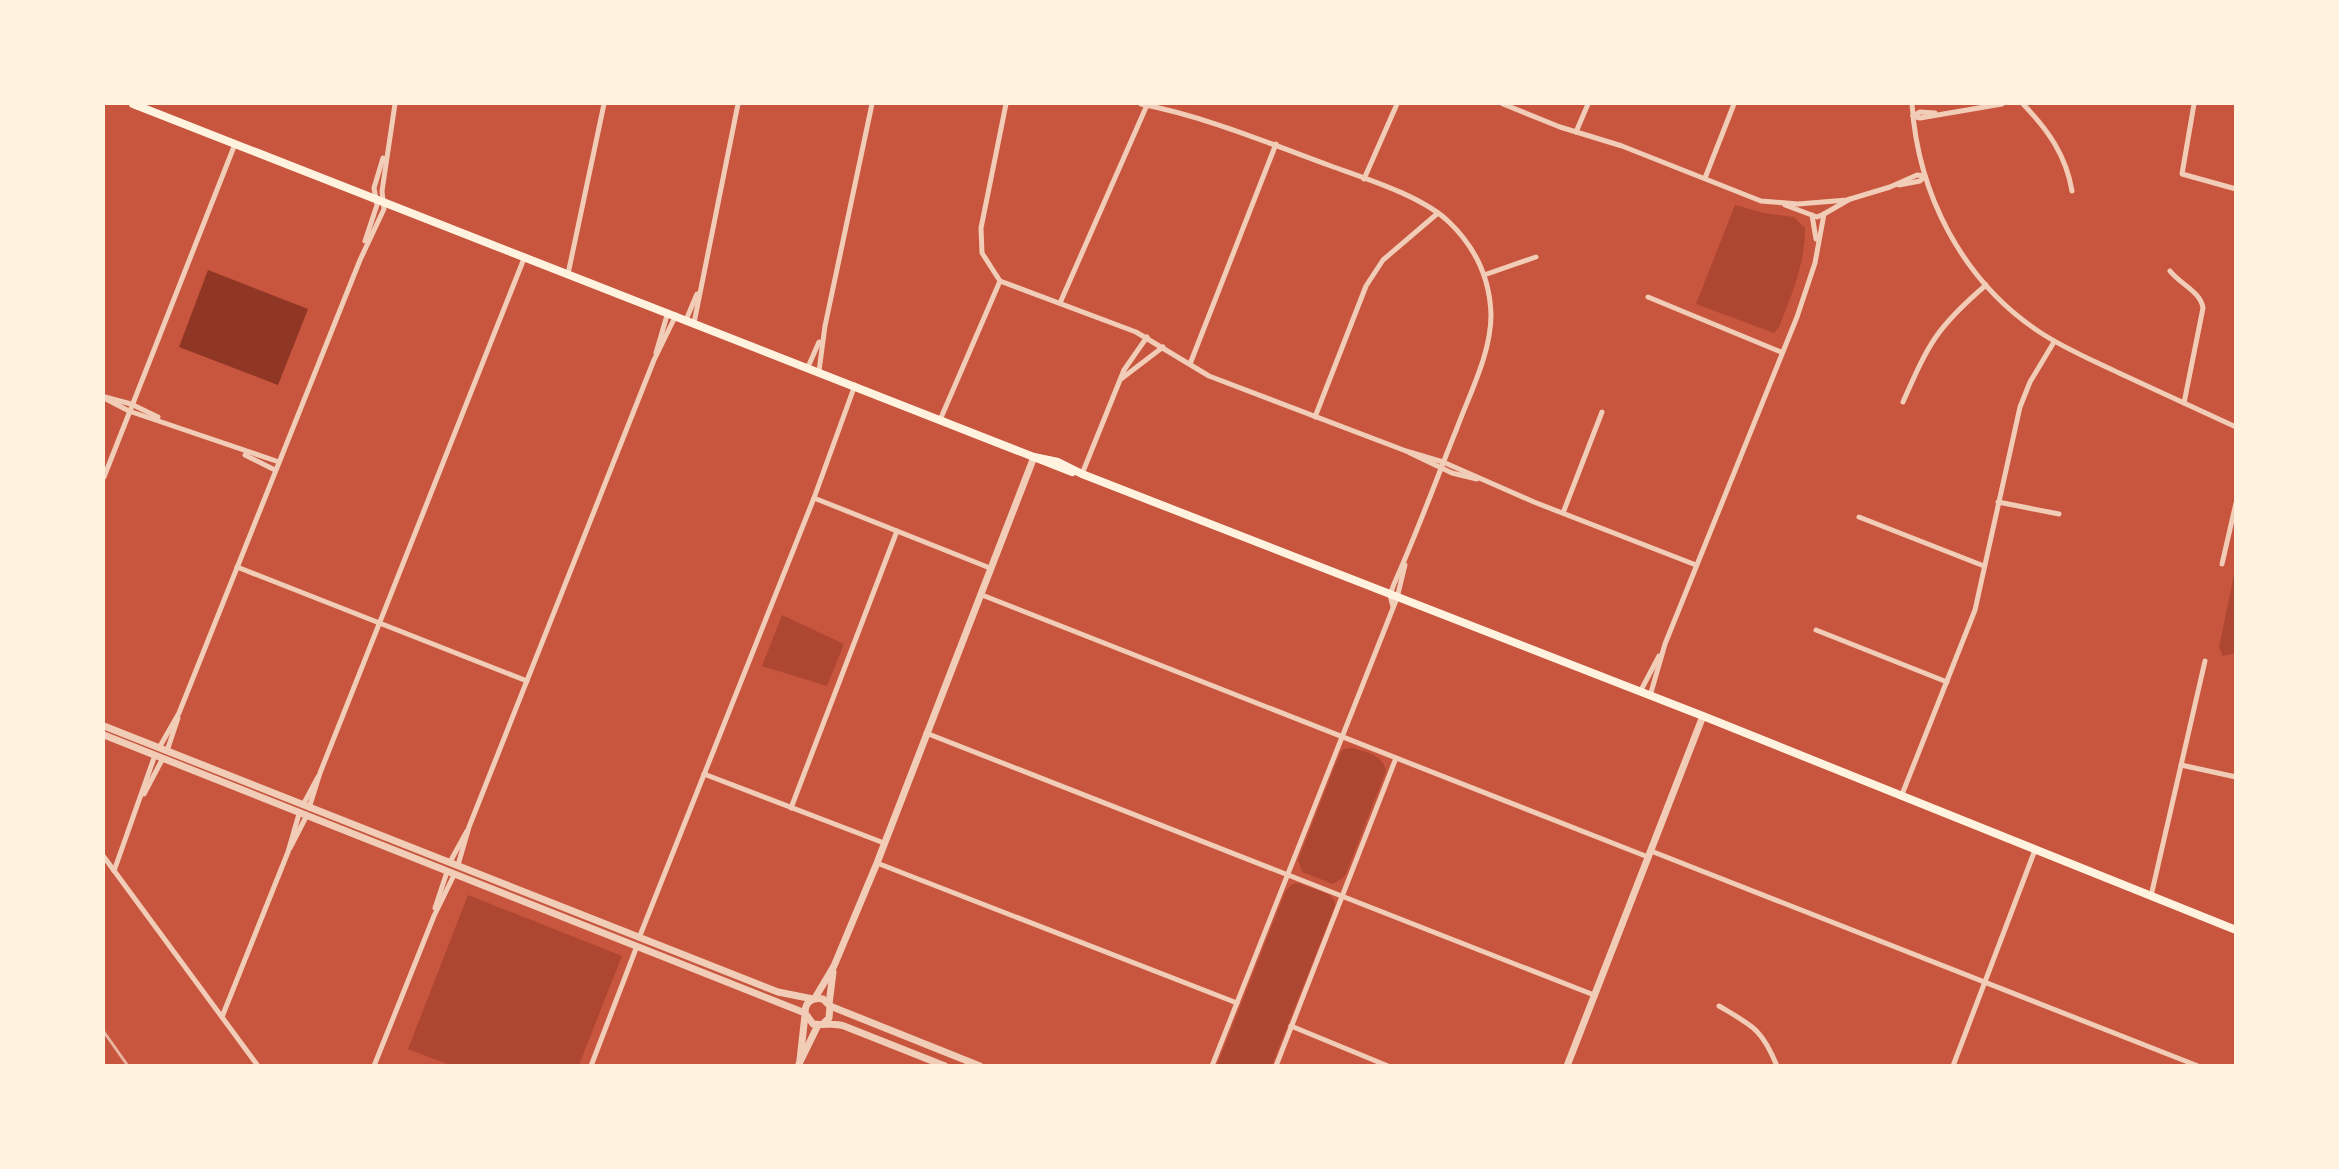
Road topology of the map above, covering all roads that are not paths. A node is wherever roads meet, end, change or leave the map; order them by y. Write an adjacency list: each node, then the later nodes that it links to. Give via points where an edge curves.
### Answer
1 (135, 104): 18 (main road)
2 (395, 104): 26 (street)
3 (604, 104): 37 (street)
4 (738, 104): 44 (street)
5 (872, 104): 45 (street)
6 (1006, 104): 39 (street, via 981,228 982,253)
7 (1144, 104): 19 (street, via 1209,120); 42 (street)
8 (1396, 104): 22 (street)
9 (1503, 104): 17 (street)
10 (1588, 104): 17 (street)
11 (1734, 104): 21 (street)
12 (1912, 104): 16 (street)
13 (2002, 104): 16 (street, via 1946,113 1920,112)
14 (2023, 104): 24 (street, via 2060,150)
15 (2194, 104): 23 (street, via 2182,174)
16 (1913, 116): 20 (street)
17 (1576, 132): 21 (street)
18 (235, 144): 26 (main road); 58 (street)
19 (1276, 144): 22 (street); 50 (street)
20 (1925, 176): 25 (street, via 1917,174); 40 (street, via 1934,207 1959,252)
21 (1705, 178): 27 (street, via 1761,201)
22 (1365, 179): 30 (street)
23 (2235, 189)
24 (2072, 191)
25 (1850, 199): 28 (street); 31 (street)
26 (379, 200): 34 (main road); 67 (street, via 384,209)
27 (1774, 202): 29 (street); 32 (street)
28 (1822, 202): 29 (street); 31 (street)
29 (1813, 203): 32 (street)
30 (1438, 213): 38 (street, via 1471,247); 61 (street, via 1383,260 1366,286)
31 (1825, 213): 32 (street, via 1820,217); 33 (street)
32 (1811, 214): 33 (street)
33 (1817, 247): 49 (street, via 1807,287)
34 (525, 256): 37 (main road); 86 (street)
35 (1536, 257): 38 (street)
36 (2170, 272): 57 (street, via 2198,296 2203,308)
37 (568, 274): 43 (main road)
38 (1484, 275): 68 (street, via 1490,302 1489,337)
39 (1000, 281): 42 (street); 62 (street)
40 (1986, 285): 47 (street, via 2024,321); 56 (street, via 1936,332)
41 (1648, 297): 49 (street)
42 (1060, 303): 46 (street)
43 (672, 314): 44 (main road); 90 (street)
44 (690, 321): 51 (main road)
45 (825, 326): 51 (street); 52 (street)
46 (1147, 337): 48 (street); 53 (street)
47 (2054, 342): 57 (street); 73 (street, via 2020,407)
48 (1163, 347): 50 (street); 53 (street)
49 (1781, 352): 80 (street)
50 (1190, 364): 61 (street, via 1209,376)
51 (808, 367): 52 (main road)
52 (819, 371): 54 (main road)
53 (1120, 380): 70 (street)
54 (855, 385): 62 (main road); 72 (street)
55 (104, 397): 58 (street); 59 (street)
56 (1903, 402)
57 (2184, 403): 64 (street)
58 (131, 404): 59 (street); 63 (street)
59 (129, 411): 63 (street); 71 (street)
60 (1602, 412): 75 (street)
61 (1315, 417): 68 (street)
62 (940, 420): 66 (main road)
63 (170, 424): 65 (street)
64 (2235, 427)
65 (232, 448): 67 (street); 69 (street)
66 (1034, 457): 70 (main road, via 1061,463); 83 (street)
67 (279, 462): 69 (street)
68 (1442, 465): 75 (street); 85 (street)
69 (275, 470): 82 (street)
70 (1082, 474): 85 (main road)
71 (104, 477)
72 (814, 498): 78 (street); 103 (street)
73 (1998, 502): 76 (street); 81 (street)
74 (2235, 503): 79 (street)
75 (1563, 513): 80 (street)
76 (2059, 514)
77 (1859, 517): 81 (street)
78 (897, 531): 83 (street); 112 (street)
79 (2222, 564)
80 (1696, 565): 88 (street)
81 (1984, 566): 91 (street, via 1975,610)
82 (237, 567): 86 (street); 99 (street, via 179,713 175,733)
83 (990, 568): 84 (street)
84 (982, 595): 96 (street); 98 (street)
85 (1393, 596): 92 (main road); 98 (street, via 1393,608)
86 (380, 624): 90 (street); 111 (street)
87 (1816, 630): 91 (street)
88 (1665, 644): 92 (street); 93 (street)
89 (2205, 661): 101 (street)
90 (526, 681): 130 (street)
91 (1947, 682): 110 (street)
92 (1640, 692): 93 (main road)
93 (1650, 696): 94 (main road)
94 (1703, 716): 110 (main road); 126 (street)
95 (104, 726): 99 (street)
96 (926, 733): 122 (street); 133 (street)
97 (104, 735): 99 (street)
98 (1340, 737): 100 (street); 133 (street)
99 (161, 753): 102 (street); 104 (street); 131 (street)
100 (1396, 758): 126 (street); 136 (street)
101 (2181, 765): 105 (street); 137 (street)
102 (209, 768): 104 (street); 106 (street)
103 (704, 774): 112 (street); 149 (street)
104 (207, 777): 108 (street)
105 (2235, 777)
106 (236, 779): 107 (street); 108 (street)
107 (254, 786): 109 (street); 111 (street)
108 (232, 788): 109 (street)
109 (251, 795): 113 (street)
110 (1901, 797): 125 (main road)
111 (306, 806): 113 (street); 114 (street)
112 (791, 808): 122 (street)
113 (303, 815): 117 (street); 170 (street)
114 (339, 819): 115 (street); 117 (street)
115 (349, 823): 116 (street); 117 (street)
116 (367, 830): 118 (street); 119 (street)
117 (342, 831): 119 (street)
118 (374, 833): 120 (street); 121 (street)
119 (363, 839): 121 (street)
120 (392, 839): 123 (street); 124 (street)
121 (371, 842): 123 (street)
122 (884, 843): 129 (street)
123 (388, 849): 128 (street)
124 (415, 849): 128 (street); 130 (street)
125 (2035, 850): 137 (main road); 158 (street)
126 (1650, 854): 158 (street); 163 (street)
127 (104, 857): 131 (street)
128 (411, 858): 132 (street)
129 (877, 862): 153 (street); 166 (street)
130 (454, 864): 132 (street); 134 (street)
131 (114, 871): 170 (street)
132 (450, 873): 135 (street); 180 (street)
133 (1288, 873): 136 (street); 166 (street)
134 (497, 881): 135 (street); 138 (street)
135 (494, 890): 139 (street)
136 (1342, 895): 163 (street); 173 (street)
137 (2151, 896): 143 (main road)
138 (536, 897): 139 (street); 140 (street)
139 (533, 905): 141 (street)
140 (558, 905): 141 (street); 142 (street)
141 (555, 914): 144 (street)
142 (580, 914): 144 (street); 145 (street)
143 (2204, 916): 146 (main road); 147 (main road)
144 (576, 922): 148 (street)
145 (604, 924): 148 (street); 149 (street)
146 (2235, 925)
147 (2235, 930)
148 (600, 931): 149 (street)
149 (638, 942): 150 (street); 151 (street); 181 (street)
150 (678, 953): 151 (street); 152 (street)
151 (675, 961): 152 (street)
152 (694, 964): 154 (street); 155 (street)
153 (834, 966): 164 (street); 167 (street)
154 (714, 967): 155 (street); 156 (street); 157 (street)
155 (707, 973): 156 (street)
156 (715, 976): 160 (street)
157 (746, 979): 159 (street); 160 (street)
158 (1985, 982): 189 (street); 190 (street)
159 (757, 984): 161 (street); 162 (street)
160 (742, 987): 161 (street)
161 (753, 992): 165 (street)
162 (781, 993): 164 (street); 165 (street)
163 (1594, 995): 187 (street)
164 (814, 999): 167 (street, via 823,999); 169 (street, via 807,1004)
165 (778, 1001): 169 (street)
166 (1237, 1003): 184 (street)
167 (829, 1005): 171 (street); 172 (street, via 831,1014)
168 (1719, 1006): 188 (street, via 1756,1028)
169 (805, 1013): 172 (street, via 810,1022); 178 (street)
170 (222, 1017): 179 (street)
171 (856, 1017): 174 (street); 175 (street)
172 (820, 1024): 175 (street); 178 (street)
173 (1291, 1026): 185 (street); 186 (street)
174 (883, 1027): 176 (street); 177 (street)
175 (851, 1028): 176 (street)
176 (878, 1039): 182 (street)
177 (961, 1062): 183 (street)
178 (799, 1063)
179 (258, 1065)
180 (374, 1065)
181 (591, 1065)
182 (945, 1065)
183 (980, 1065)
184 (1212, 1065)
185 (1276, 1065)
186 (1388, 1065)
187 (1567, 1065)
188 (1777, 1065)
189 (1953, 1065)
190 (2198, 1065)

